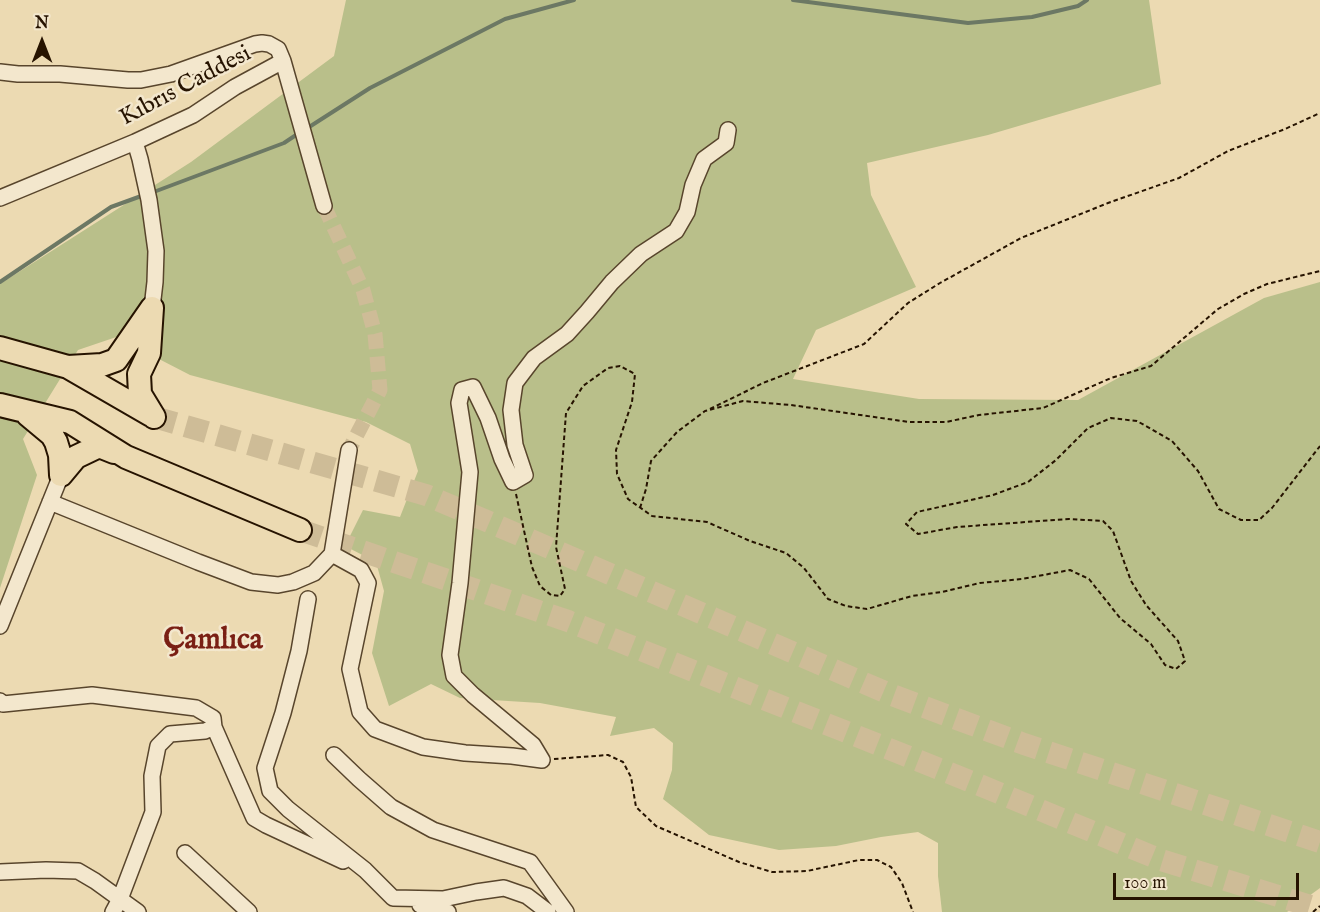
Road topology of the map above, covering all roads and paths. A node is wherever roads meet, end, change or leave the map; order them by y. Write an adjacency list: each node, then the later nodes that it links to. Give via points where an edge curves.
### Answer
1 (284, 66): 2 (street, Kıbrıs Caddesi, via 278,50 262,43 171,74 141,80); 5 (street, Kıbrıs Caddesi, via 236,87 193,115); 7 (street)
2 (0, 72)
3 (1320, 113): 14 (path, via 1228,151 1179,178 1021,238 908,303 864,344 763,383)
4 (728, 130): 19 (street, via 726,143 704,159 687,212 676,231 641,254 567,334 534,358 514,383 511,410 515,445 525,475)
5 (135, 142): 6 (street, Kıbrıs Caddesi); 9 (street, via 150,200 156,251)
6 (0, 198)
7 (324, 206)
8 (1320, 271): 14 (path, via 1244,294 1218,309 1151,366 1111,378 1043,408 946,422 909,422 743,400)
9 (152, 308): 11 (highway, via 116,360); 11 (highway, via 149,353 139,374 140,394 154,417)
10 (0, 348): 11 (highway)
11 (68, 367)
12 (0, 405): 13 (highway)
13 (22, 410): 17 (highway, via 70,422); 18 (highway, via 52,435 60,455)
14 (705, 411): 21 (path, via 677,432 651,461)
15 (1320, 446): 21 (path, via 1272,508 1259,520 1241,520 1220,509 1198,471 1172,441 1137,421 1111,418 1088,428 1028,482 993,495 917,512 906,524 918,534 1016,522 1103,521 1113,531 1131,580 1146,605 1178,641 1185,661 1176,669 1165,665 1151,644 1120,618 1089,579 1070,570 912,596 867,609 846,606 828,599 804,568 786,553 707,522 652,516)
16 (349, 450): 23 (street)
17 (126, 457): 18 (highway, via 99,446 76,457); 22 (highway)
18 (61, 475): 20 (street)
19 (513, 482): 21 (path, via 532,567 540,586 551,595 560,596 565,590 556,547 566,413 583,386 608,368 620,366 635,374 632,402 616,450 617,474 628,500); 29 (street, via 473,387 462,390 459,403 470,472 450,655 454,676 533,745)
20 (50, 502): 23 (street, via 252,582 293,582 314,573); 25 (street)
21 (639, 508)
22 (300, 530)
23 (332, 554): 29 (street, via 361,570 368,584 350,669 360,712 375,729 423,747)
24 (309, 599): 31 (street, via 283,713 265,768 270,791 288,810)
25 (0, 626)
26 (0, 702): 27 (street, via 92,695 196,708 213,718)
27 (214, 727): 31 (street, via 254,818); 34 (street, via 170,734 158,746 152,776 153,812)
28 (334, 755): 40 (street, via 391,807 433,830 530,862)
29 (542, 760): 41 (path, via 608,755 623,762 631,777 636,807 656,826 772,872 877,860 891,867)
30 (185, 853): 37 (street)
31 (365, 870): 33 (street)
32 (0, 872): 34 (street, via 78,871 96,881)
33 (393, 898): 38 (street); 39 (street, via 443,899 504,888 527,896)
34 (116, 906): 36 (street, via 134,907)
35 (1320, 906): 42 (path)
36 (138, 912)
37 (249, 912)
38 (448, 912)
39 (548, 912)
40 (566, 912)
41 (914, 912)
42 (1313, 912)

